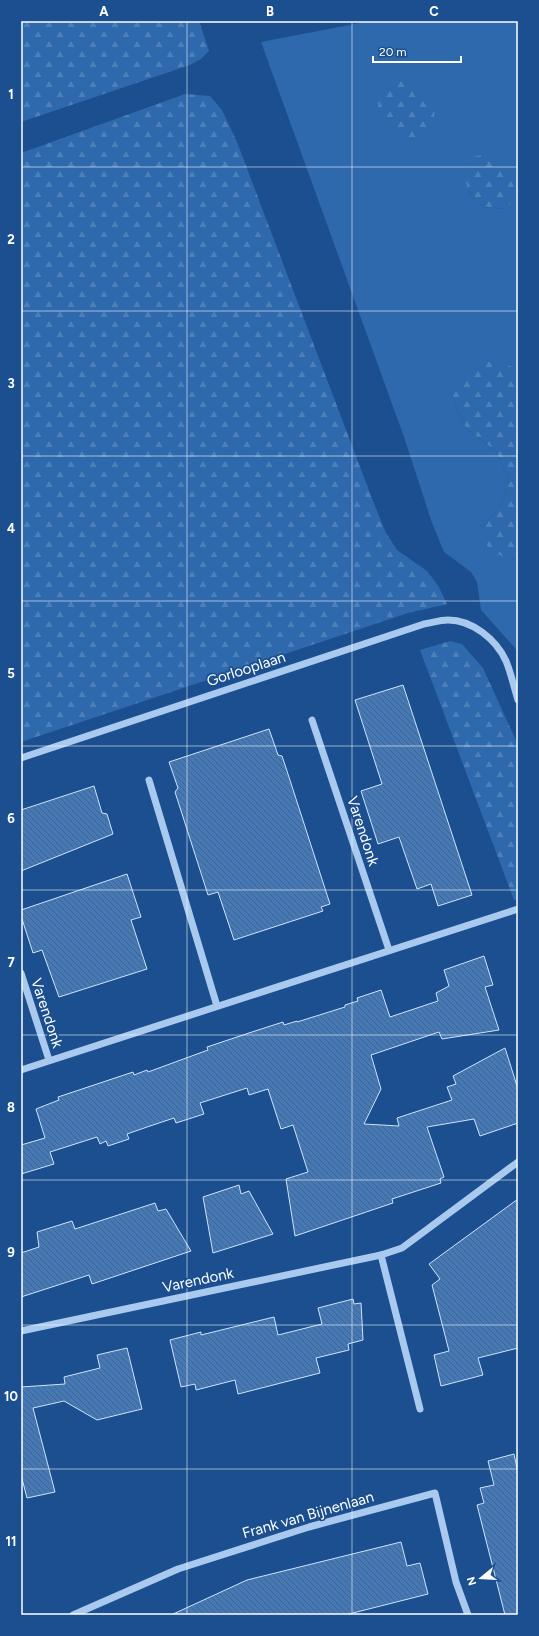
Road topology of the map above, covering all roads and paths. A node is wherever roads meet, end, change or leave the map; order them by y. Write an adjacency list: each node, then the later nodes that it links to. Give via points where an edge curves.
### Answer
1 (518, 700): 3 (street, Gorlooplaan, via 498,648 480,630 464,622 447,620 424,624)
2 (312, 720): 6 (street, Varendonk)
3 (21, 758)
4 (149, 780): 8 (street)
5 (518, 909): 6 (street, Varendonk)
6 (389, 950): 8 (street, Varendonk)
7 (21, 973): 9 (street, Varendonk)
8 (217, 1006): 9 (street, Varendonk)
9 (49, 1060): 10 (street, Varendonk)
10 (21, 1070)
11 (518, 1162): 12 (street, Varendonk, via 402,1248)
12 (381, 1256): 13 (street, Varendonk); 14 (street)
13 (21, 1331)
14 (420, 1409)
15 (73, 1615): 16 (street, Frank van Bijnenlaan, via 178,1569 309,1527 435,1493 456,1582)
16 (468, 1615)

